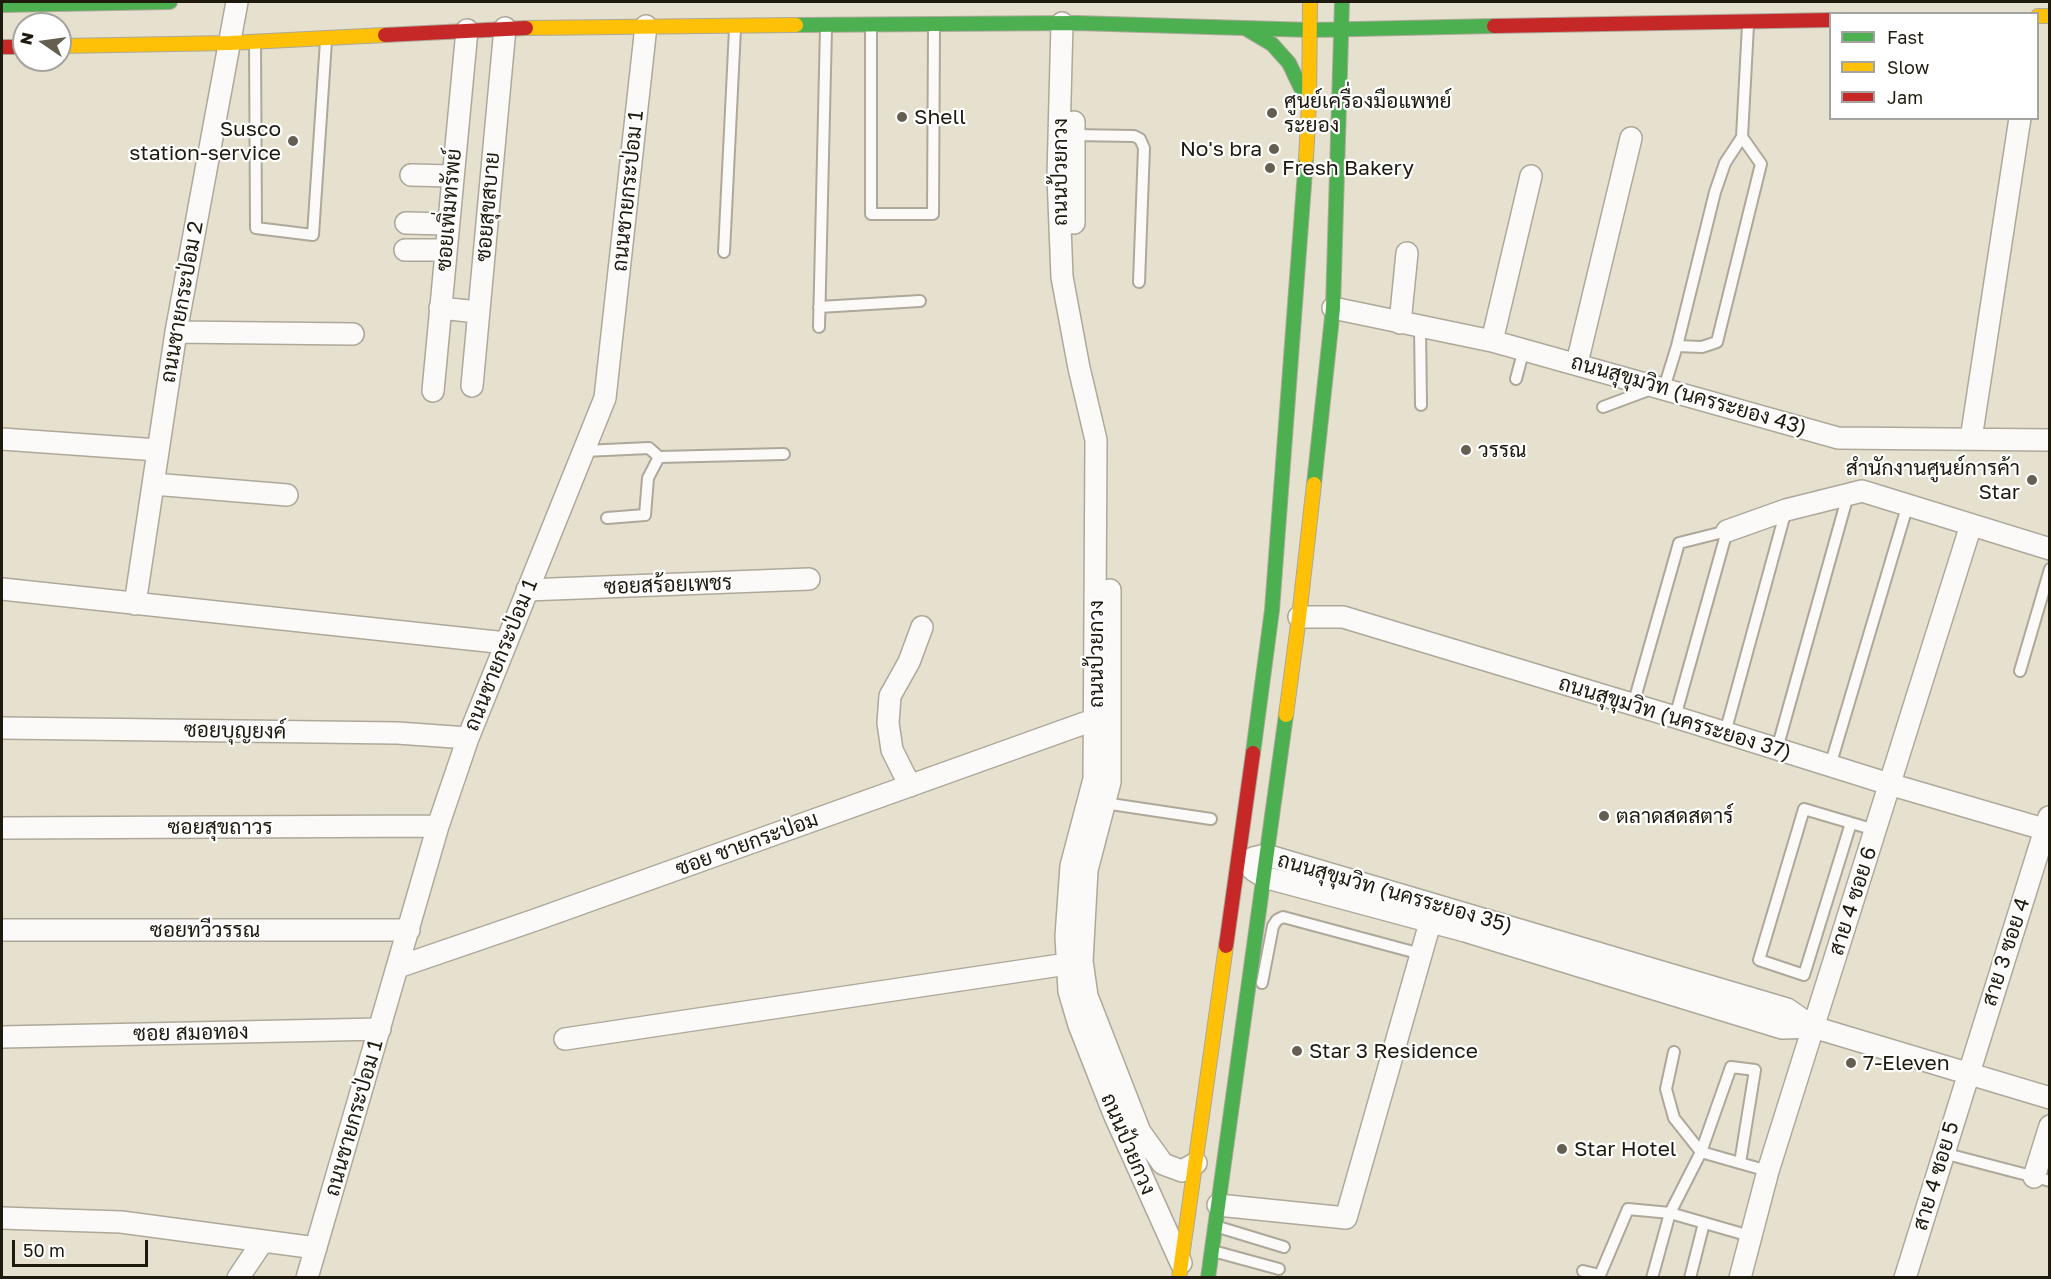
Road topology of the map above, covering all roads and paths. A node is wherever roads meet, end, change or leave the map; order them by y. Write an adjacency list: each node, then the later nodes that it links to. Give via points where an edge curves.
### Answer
1 (170, 2): 5 (street)
2 (237, 2): 21 (street, ถนนชายกระป่อม 2)
3 (1310, 2): 17 (street)
4 (1342, 2): 18 (street)
5 (2, 5)
6 (1829, 20): 7 (street)
7 (1748, 21): 18 (street); 26 (lane)
8 (1069, 23): 10 (street); 15 (street); 25 (street, ถนนป้วยกวง); 84 (street, ถนนป้วยกวง, via 1058,176 1062,277 1096,440)
9 (871, 24): 10 (street); 10 (lane, via 871,214 933,214); 12 (street)
10 (934, 24)
11 (735, 25): 12 (street); 13 (street); 35 (lane)
12 (826, 25): 39 (lane)
13 (646, 26): 14 (street); 61 (street, ถนนชายกระป่อม 1, via 605,398)
14 (505, 28): 16 (street); 42 (street, ซอยสุขสบาย)
15 (1245, 28): 17 (street); 23 (street, via 1272,44 1289,63)
16 (467, 30): 19 (street); 29 (street, ซอยเพิ่มทรัพย์)
17 (1311, 30): 18 (street); 23 (street)
18 (1341, 30): 41 (street)
19 (326, 37): 20 (street); 20 (lane, via 313,235 256,228)
20 (255, 41): 21 (street)
21 (230, 43): 22 (street); 45 (street, ถนนชายกระป่อม 2)
22 (72, 46)
23 (1309, 105): 100 (street, via 1272,610)
24 (2020, 120): 58 (street)
25 (1073, 135): 37 (lane, via 1140,139 1144,148); 92 (street, ถนนป้วยกวง, via 1074,264 1084,338 1109,435 1111,714 1110,782)
26 (1742, 137): 48 (lane, via 1725,163 1715,192); 48 (lane, via 1761,164 1717,342 1702,347)
27 (1631, 138): 50 (street)
28 (411, 175): 29 (street)
29 (452, 176): 32 (street, ซอยเพิ่มทรัพย์)
30 (1531, 176): 47 (street)
31 (406, 223): 32 (street)
32 (448, 224): 34 (street, ซอยเพิ่มทรัพย์)
33 (405, 250): 34 (street)
34 (445, 250): 40 (street, ซอยเพิ่มทรัพย์)
35 (723, 252)
36 (1407, 253): 43 (street)
37 (1139, 282)
38 (920, 301): 39 (lane)
39 (819, 307): 44 (lane)
40 (440, 308): 42 (street); 54 (street, ซอยเพิ่มทรัพย์)
41 (1333, 308): 43 (street, ถนนสุขุมวิท (นครระยอง 43)); 78 (street)
42 (478, 312): 52 (street, ซอยสุขสบาย)
43 (1410, 325): 47 (street, ถนนสุขุมวิท (นครระยอง 43)); 55 (lane)
44 (819, 327)
45 (176, 332): 46 (street); 60 (street, ถนนชายกระป่อม 2)
46 (353, 334)
47 (1492, 341): 49 (street, ถนนสุขุมวิท (นครระยอง 43))
48 (1677, 346): 53 (lane)
49 (1524, 349): 50 (street, ถนนสุขุมวิท (นครระยอง 43)); 51 (lane)
50 (1576, 363): 53 (street, ถนนสุขุมวิท (นครระยอง 43))
51 (1516, 379)
52 (472, 386)
53 (1657, 386): 56 (lane); 58 (street, ถนนสุขุมวิท (นครระยอง 43), via 1838,438)
54 (433, 391)
55 (1421, 405)
56 (1604, 407)
57 (2, 439): 60 (street)
58 (1971, 439): 59 (street, ถนนสุขุมวิท (นครระยอง 43))
59 (2049, 440)
60 (158, 450): 64 (street, ถนนชายกระป่อม 2)
61 (584, 451): 63 (lane, via 649,448); 76 (street, ถนนชายกระป่อม 1)
62 (783, 454): 63 (lane)
63 (659, 457): 69 (lane, via 648,478 645,515)
64 (153, 484): 65 (street); 77 (street, ถนนชายกระป่อม 2)
65 (287, 495)
66 (1848, 495): 67 (street, via 1862,491); 68 (street); 88 (lane)
67 (1908, 504): 70 (street); 89 (lane)
68 (1786, 510): 71 (street); 86 (lane)
69 (607, 518)
70 (1971, 525): 72 (street); 90 (street, สาย 4 ซอย 6)
71 (1727, 531): 82 (lane, via 1679,543); 83 (lane)
72 (2049, 549)
73 (2049, 569): 81 (lane)
74 (809, 579): 76 (street, ซอยสร้อยเพชร)
75 (2, 590): 77 (street)
76 (527, 590): 80 (street, ถนนชายกระป่อม 1)
77 (135, 604): 80 (street)
78 (1299, 617): 82 (street, ถนนสุขุมวิท (นครระยอง 37), via 1343,617); 99 (street)
79 (922, 627): 91 (street, via 890,696 892,750)
80 (506, 643): 87 (street, ถนนชายกระป่อม 1)
81 (2020, 671)
82 (1633, 705): 83 (street, ถนนสุขุมวิท (นครระยอง 37))
83 (1675, 717): 86 (street, ถนนสุขุมวิท (นครระยอง 37))
84 (1096, 719): 91 (street, ซอย ชายกระป่อม); 106 (street, ถนนป้วยกวง, via 1094,779 1071,866)
85 (2, 728): 87 (street, ซอยบุญยงค์, via 397,733)
86 (1725, 733): 88 (street, ถนนสุขุมวิท (นครระยอง 37))
87 (468, 738): 95 (street, ถนนชายกระป่อม 1)
88 (1777, 749): 89 (street, ถนนสุขุมวิท (นครระยอง 37))
89 (1830, 766): 90 (street, ถนนสุขุมวิท (นครระยอง 37))
90 (1889, 784): 96 (street, ถนนสุขุมวิท (นครระยอง 37)); 98 (street, สาย 4 ซอย 6)
91 (910, 786): 107 (street, ซอย ชายกระป่อม)
92 (1104, 803): 93 (lane); 120 (street, ถนนป้วยกวง, via 1087,870 1082,961 1087,996 1131,1113)
93 (1211, 819)
94 (1851, 823): 94 (lane, via 1803,809 1759,960 1804,975); 98 (lane)
95 (438, 826): 97 (street, ซอยสุขถาวร); 104 (street, ถนนชายกระป่อม 1)
96 (2048, 826): 116 (street, สาย 3 ซอย 4)
97 (2, 828)
98 (1875, 830): 110 (street, สาย 4 ซอย 6)
99 (1266, 855): 100 (street, ถนนสุขุมวิท (นครระยอง 35)); 101 (street); 102 (street, ถนนสุขุมวิท (นครระยอง 35))
100 (1238, 860): 101 (street, ถนนสุขุมวิท (นครระยอง 35)); 123 (street)
101 (1264, 877): 102 (street, ถนนสุขุมวิท (นครระยอง 35)); 114 (street)
102 (1433, 913): 105 (street); 110 (street, ถนนสุขุมวิท (นครระยอง 35), via 1787,1008)
103 (2, 930): 104 (street, ซอยทวีวรรณ)
104 (409, 930): 107 (street, ถนนชายกระป่อม 1)
105 (1421, 954): 108 (lane, via 1283,917 1273,926); 127 (street, via 1346,1218)
106 (1067, 964): 113 (street); 119 (street, ถนนป้วยกวง, via 1079,1026)
107 (398, 966): 111 (street, ถนนชายกระป่อม 1)
108 (1261, 992)
109 (1255, 1025): 114 (lane, via 1248,1040)
110 (1813, 1027): 116 (street, ถนนสุขุมวิท (นครระยอง 35)); 125 (street, สาย 4 ซอย 6)
111 (380, 1029): 112 (street, ซอย สมอทอง); 135 (street, ถนนชายกระป่อม 1)
112 (2, 1037)
113 (565, 1039)
114 (1241, 1040): 127 (street)
115 (1674, 1052): 121 (lane, via 1666,1089 1674,1118)
116 (1968, 1074): 117 (street, ถนนสุขุมวิท (นครระยอง 35)); 122 (street, สาย 4 ซอย 5)
117 (2049, 1098)
118 (2049, 1126): 126 (street)
119 (1127, 1143): 120 (street, via 1145,1153); 138 (street, ถนนป้วยกวง)
120 (1153, 1150): 123 (street, ถนนป้วยกวง, via 1163,1164 1173,1169 1182,1171)
121 (1701, 1152): 124 (lane); 124 (lane, via 1731,1067 1755,1070); 128 (lane)
122 (1943, 1153): 126 (lane); 146 (street, สาย 4 ซอย 5)
123 (1196, 1162): 138 (street)
124 (1740, 1163): 125 (lane)
125 (1768, 1171): 132 (street, สาย 4 ซอย 6)
126 (2042, 1179)
127 (1218, 1205): 131 (street)
128 (1670, 1213): 130 (lane); 139 (lane, via 1628,1209 1600,1275); 143 (lane)
129 (2, 1218): 133 (street, via 121,1222)
130 (1704, 1223): 132 (lane); 144 (lane)
131 (1215, 1226): 134 (lane); 136 (street)
132 (1750, 1236): 145 (street, สาย 4 ซอย 6)
133 (263, 1241): 135 (street); 141 (street)
134 (1284, 1247)
135 (315, 1248): 142 (street, ถนนชายกระป่อม 1)
136 (1212, 1251): 137 (lane); 140 (street)
137 (1279, 1269)
138 (1180, 1270)
139 (1583, 1271)
140 (1210, 1276)
141 (238, 1278)
142 (307, 1278)
143 (1652, 1278)
144 (1690, 1278)
145 (1740, 1278)
146 (1905, 1278)

